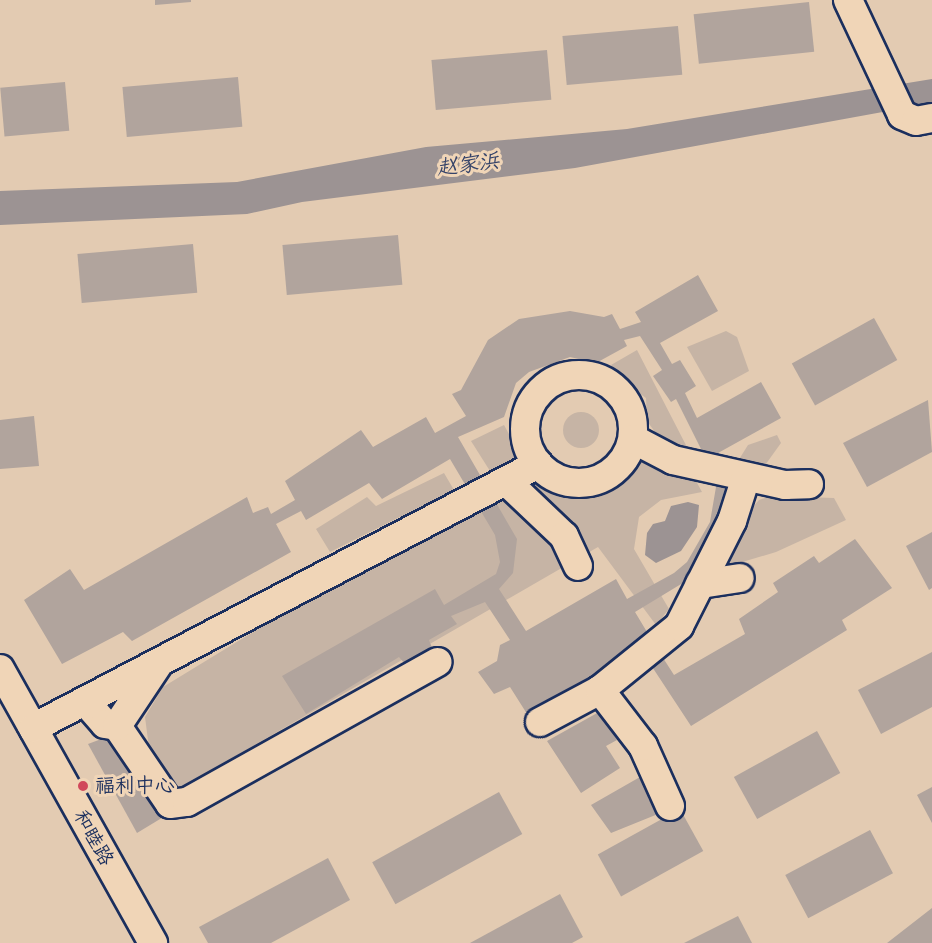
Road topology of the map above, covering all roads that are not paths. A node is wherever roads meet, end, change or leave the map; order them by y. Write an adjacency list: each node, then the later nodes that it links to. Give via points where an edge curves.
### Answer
1 (848, 0): 2 (street, via 902,115 916,121)
2 (932, 118)
3 (633, 439): 4 (street, via 627,455 602,478 568,482); 4 (street, via 630,413 617,391 585,375 566,376 549,384 528,412 529,449); 5 (street, via 673,460)
4 (538, 464): 6 (street)
5 (746, 477): 7 (street); 10 (street, via 732,521)
6 (506, 481): 8 (street, via 551,520); 11 (street)
7 (809, 484)
8 (578, 566)
9 (740, 578): 10 (street)
10 (700, 584): 14 (street, via 679,626)
11 (161, 660): 15 (street); 17 (street)
12 (438, 662): 17 (street, via 187,802 170,804)
13 (0, 669): 18 (street, 和睦路)
14 (600, 690): 16 (street); 19 (street, via 643,746)
15 (85, 701): 17 (street, via 105,724); 18 (street)
16 (540, 722)
17 (117, 726)
18 (33, 728): 20 (street, 和睦路)
19 (670, 806)
20 (153, 943)

